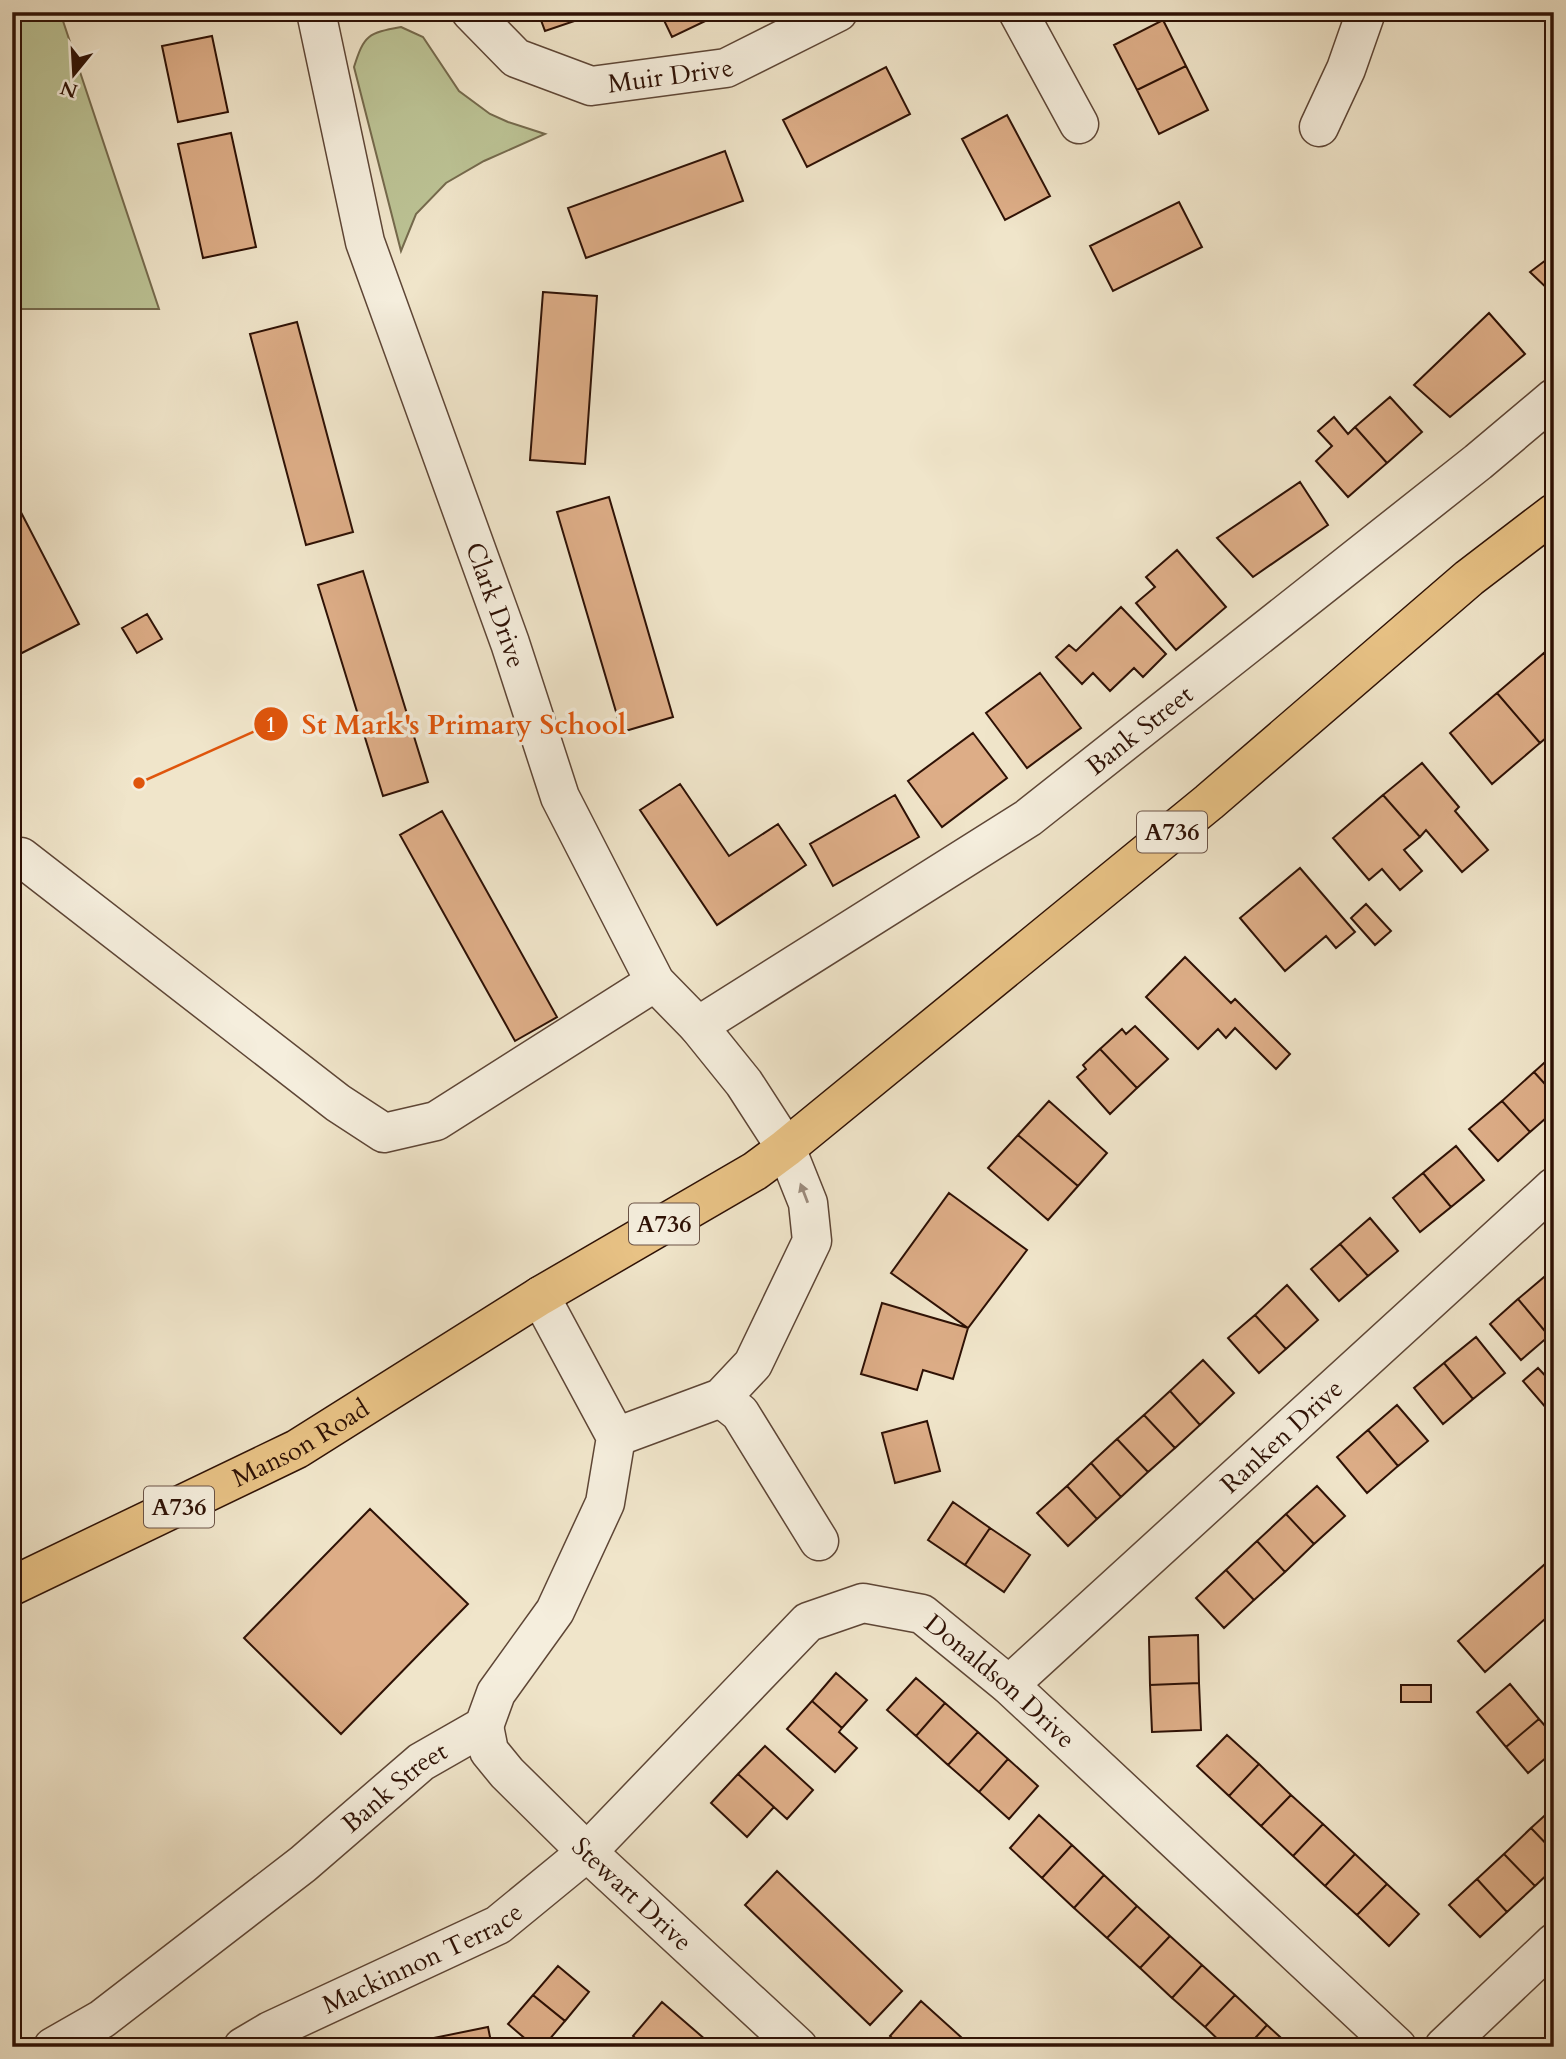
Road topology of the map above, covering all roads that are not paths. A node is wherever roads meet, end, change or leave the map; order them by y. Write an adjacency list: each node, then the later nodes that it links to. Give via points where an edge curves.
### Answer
1 (316, 12): 11 (street, Clark Drive, via 365,242 510,643 560,797)
2 (471, 12): 3 (street, Muir Drive, via 516,58 591,86 726,68)
3 (838, 12)
4 (1018, 12): 6 (street)
5 (1366, 12): 7 (street)
6 (1079, 124)
7 (1320, 127)
8 (1554, 398): 12 (street, Bank Street, via 1028,818)
9 (1554, 513): 13 (main road, A736, via 1469,578 1209,802)
10 (21, 858): 11 (street, via 338,1103 384,1133 436,1121)
11 (655, 982): 12 (street, Clark Drive)
12 (698, 1026): 13 (street, Clark Drive, via 744,1083)
13 (786, 1148): 15 (main road, A736, via 733,1184); 16 (street, one-way to 13, via 753,1364 812,1241 808,1203)
14 (1554, 1186): 20 (street, Ranken Drive)
15 (540, 1296): 17 (street); 19 (main road, Manson Road / A736, via 297,1449)
16 (721, 1398): 17 (street); 18 (street, via 740,1412)
17 (616, 1437): 21 (street, via 605,1503 555,1611 496,1693)
18 (819, 1541)
19 (12, 1587)
20 (1009, 1685): 22 (street, Donaldson Drive, via 922,1614 863,1603 808,1622); 27 (street, Donaldson Drive)
21 (484, 1726): 22 (street, Stewart Drive, via 489,1751); 24 (street, Bank Street, via 421,1762 292,1872 102,2019)
22 (587, 1852): 25 (street, Mackinnon Terrace, via 498,1926); 26 (street, Stewart Drive)
23 (1554, 1943): 28 (street)
24 (53, 2047)
25 (243, 2047)
26 (798, 2047)
27 (1397, 2047)
28 (1444, 2047)

